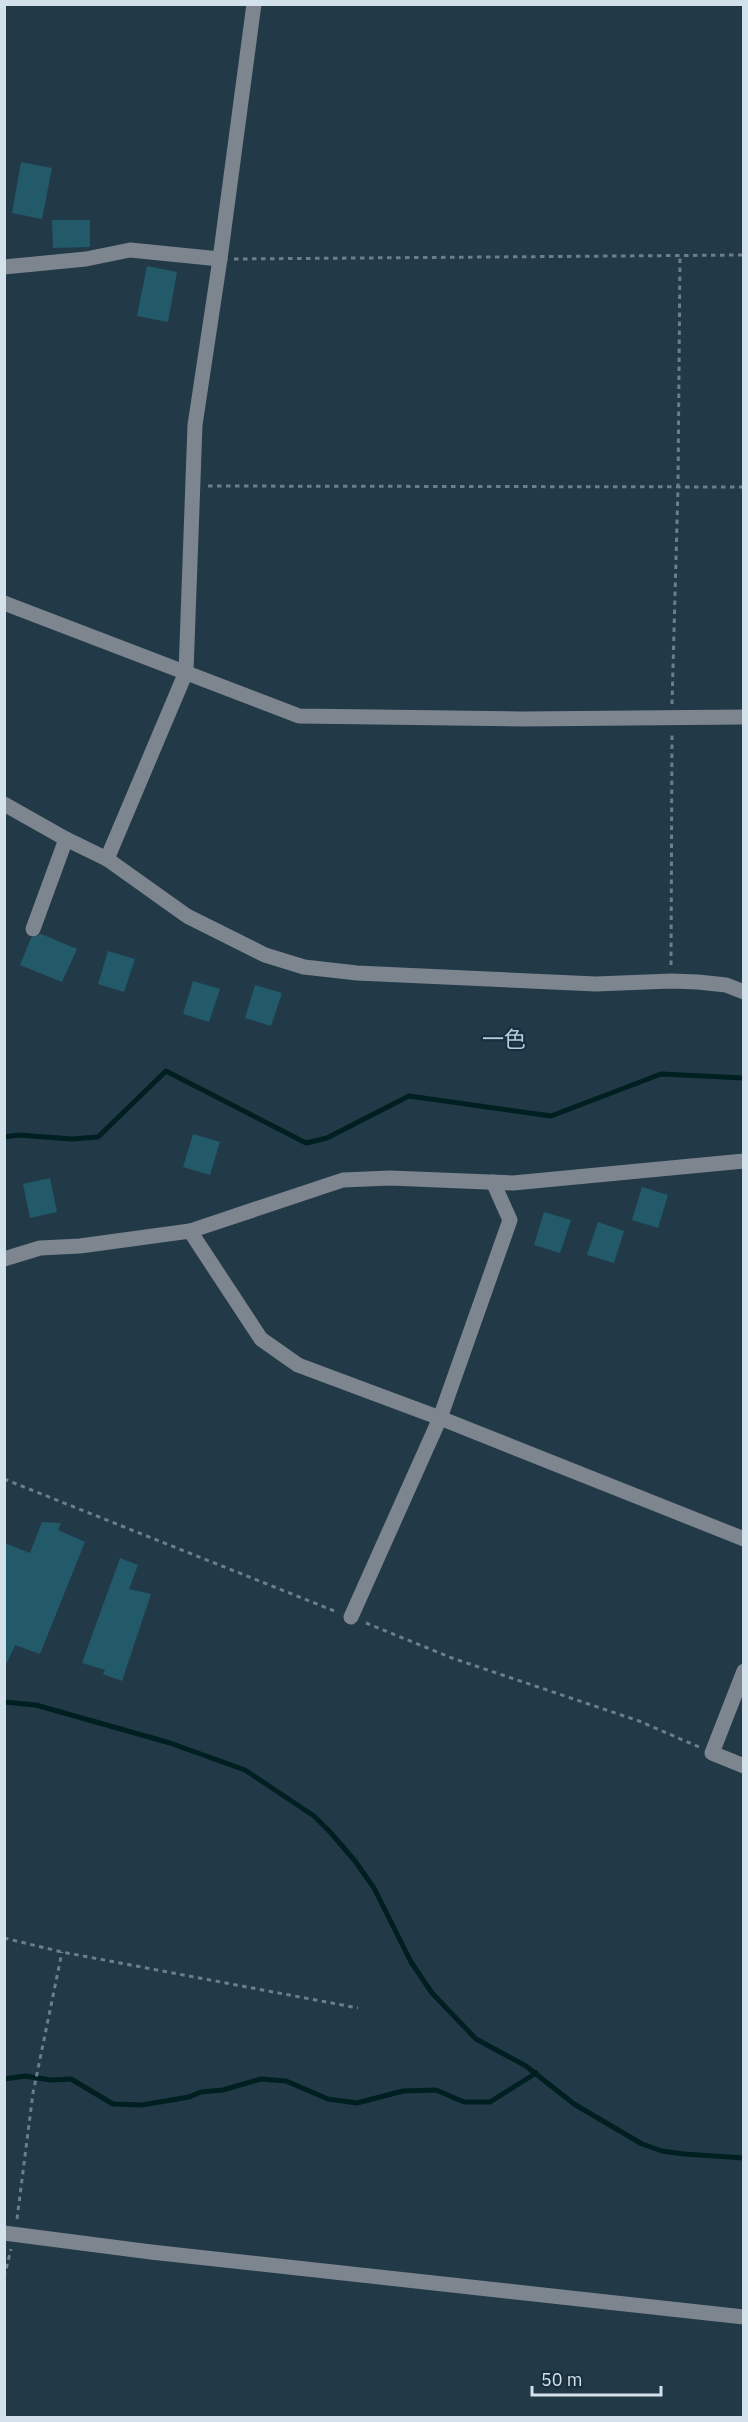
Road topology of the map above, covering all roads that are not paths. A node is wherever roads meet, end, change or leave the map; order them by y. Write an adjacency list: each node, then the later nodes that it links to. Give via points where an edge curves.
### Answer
1 (254, 4): 2 (street)
2 (220, 259): 3 (street, via 130,250 86,259); 5 (street, via 195,425)
3 (4, 267)
4 (4, 603): 5 (street)
5 (186, 672): 6 (street, via 299,716); 9 (street)
6 (744, 717)
7 (4, 804): 8 (street)
8 (66, 839): 9 (street); 10 (street)
9 (107, 859): 11 (street, via 187,916 265,955 304,967 596,984 671,981 726,985)
10 (33, 929)
11 (744, 992)
12 (744, 1161): 13 (street)
13 (493, 1182): 14 (street, via 343,1180); 16 (street, via 510,1220)
14 (190, 1231): 15 (street, via 40,1248); 16 (street, via 261,1338 298,1365)
15 (4, 1259)
16 (440, 1418): 17 (street); 18 (street)
17 (744, 1539)
18 (351, 1617)
19 (744, 1671): 20 (street, via 712,1753)
20 (744, 1766)
21 (10, 2234): 22 (street)
22 (744, 2317)

